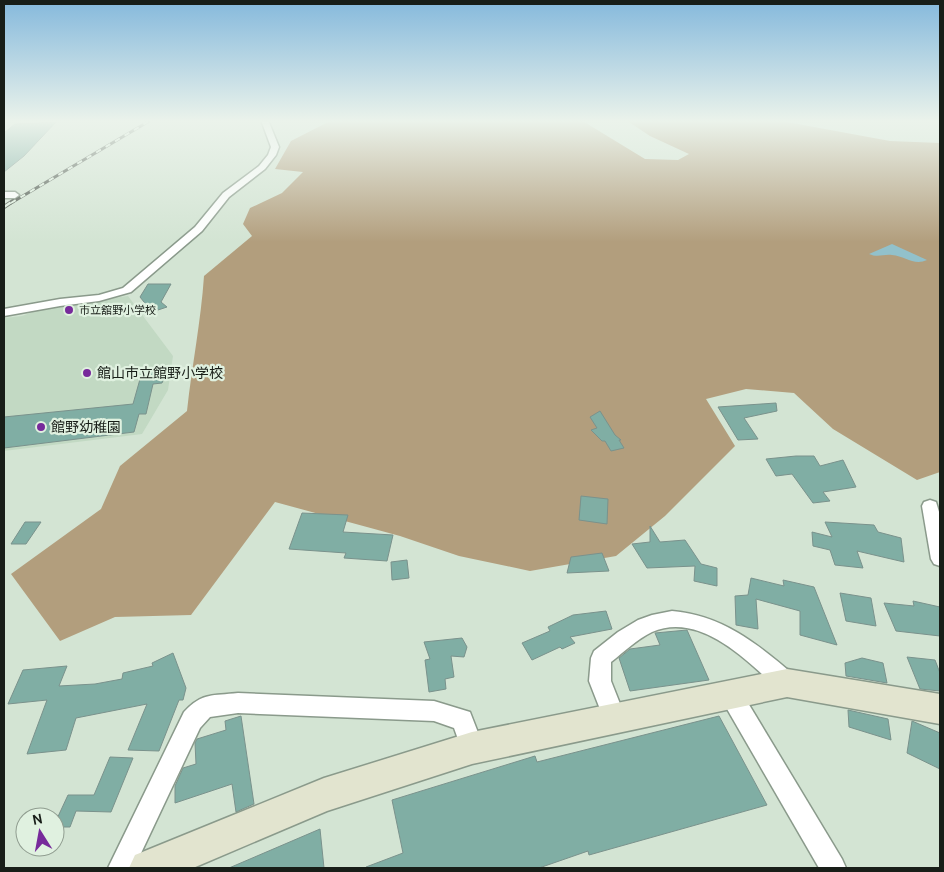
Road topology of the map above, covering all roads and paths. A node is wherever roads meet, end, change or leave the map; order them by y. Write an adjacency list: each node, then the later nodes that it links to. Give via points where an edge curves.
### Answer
1 (267, 161): 4 (street, via 257,173 221,200 210,218 127,290 115,296)
2 (4, 195): 3 (street)
3 (15, 195)
4 (4, 313)
5 (930, 506): 6 (street)
6 (940, 559)
7 (787, 683): 8 (street); 9 (street); 10 (street, via 745,646 716,631 686,619 652,624 620,642 601,658 600,681)
8 (731, 695): 10 (street); 14 (street)
9 (940, 709)
10 (615, 719): 11 (street)
11 (472, 748): 12 (street, via 462,720 434,711 238,703 204,707 192,720); 13 (street, via 324,795)
12 (121, 868)
13 (148, 868)
14 (833, 868)

